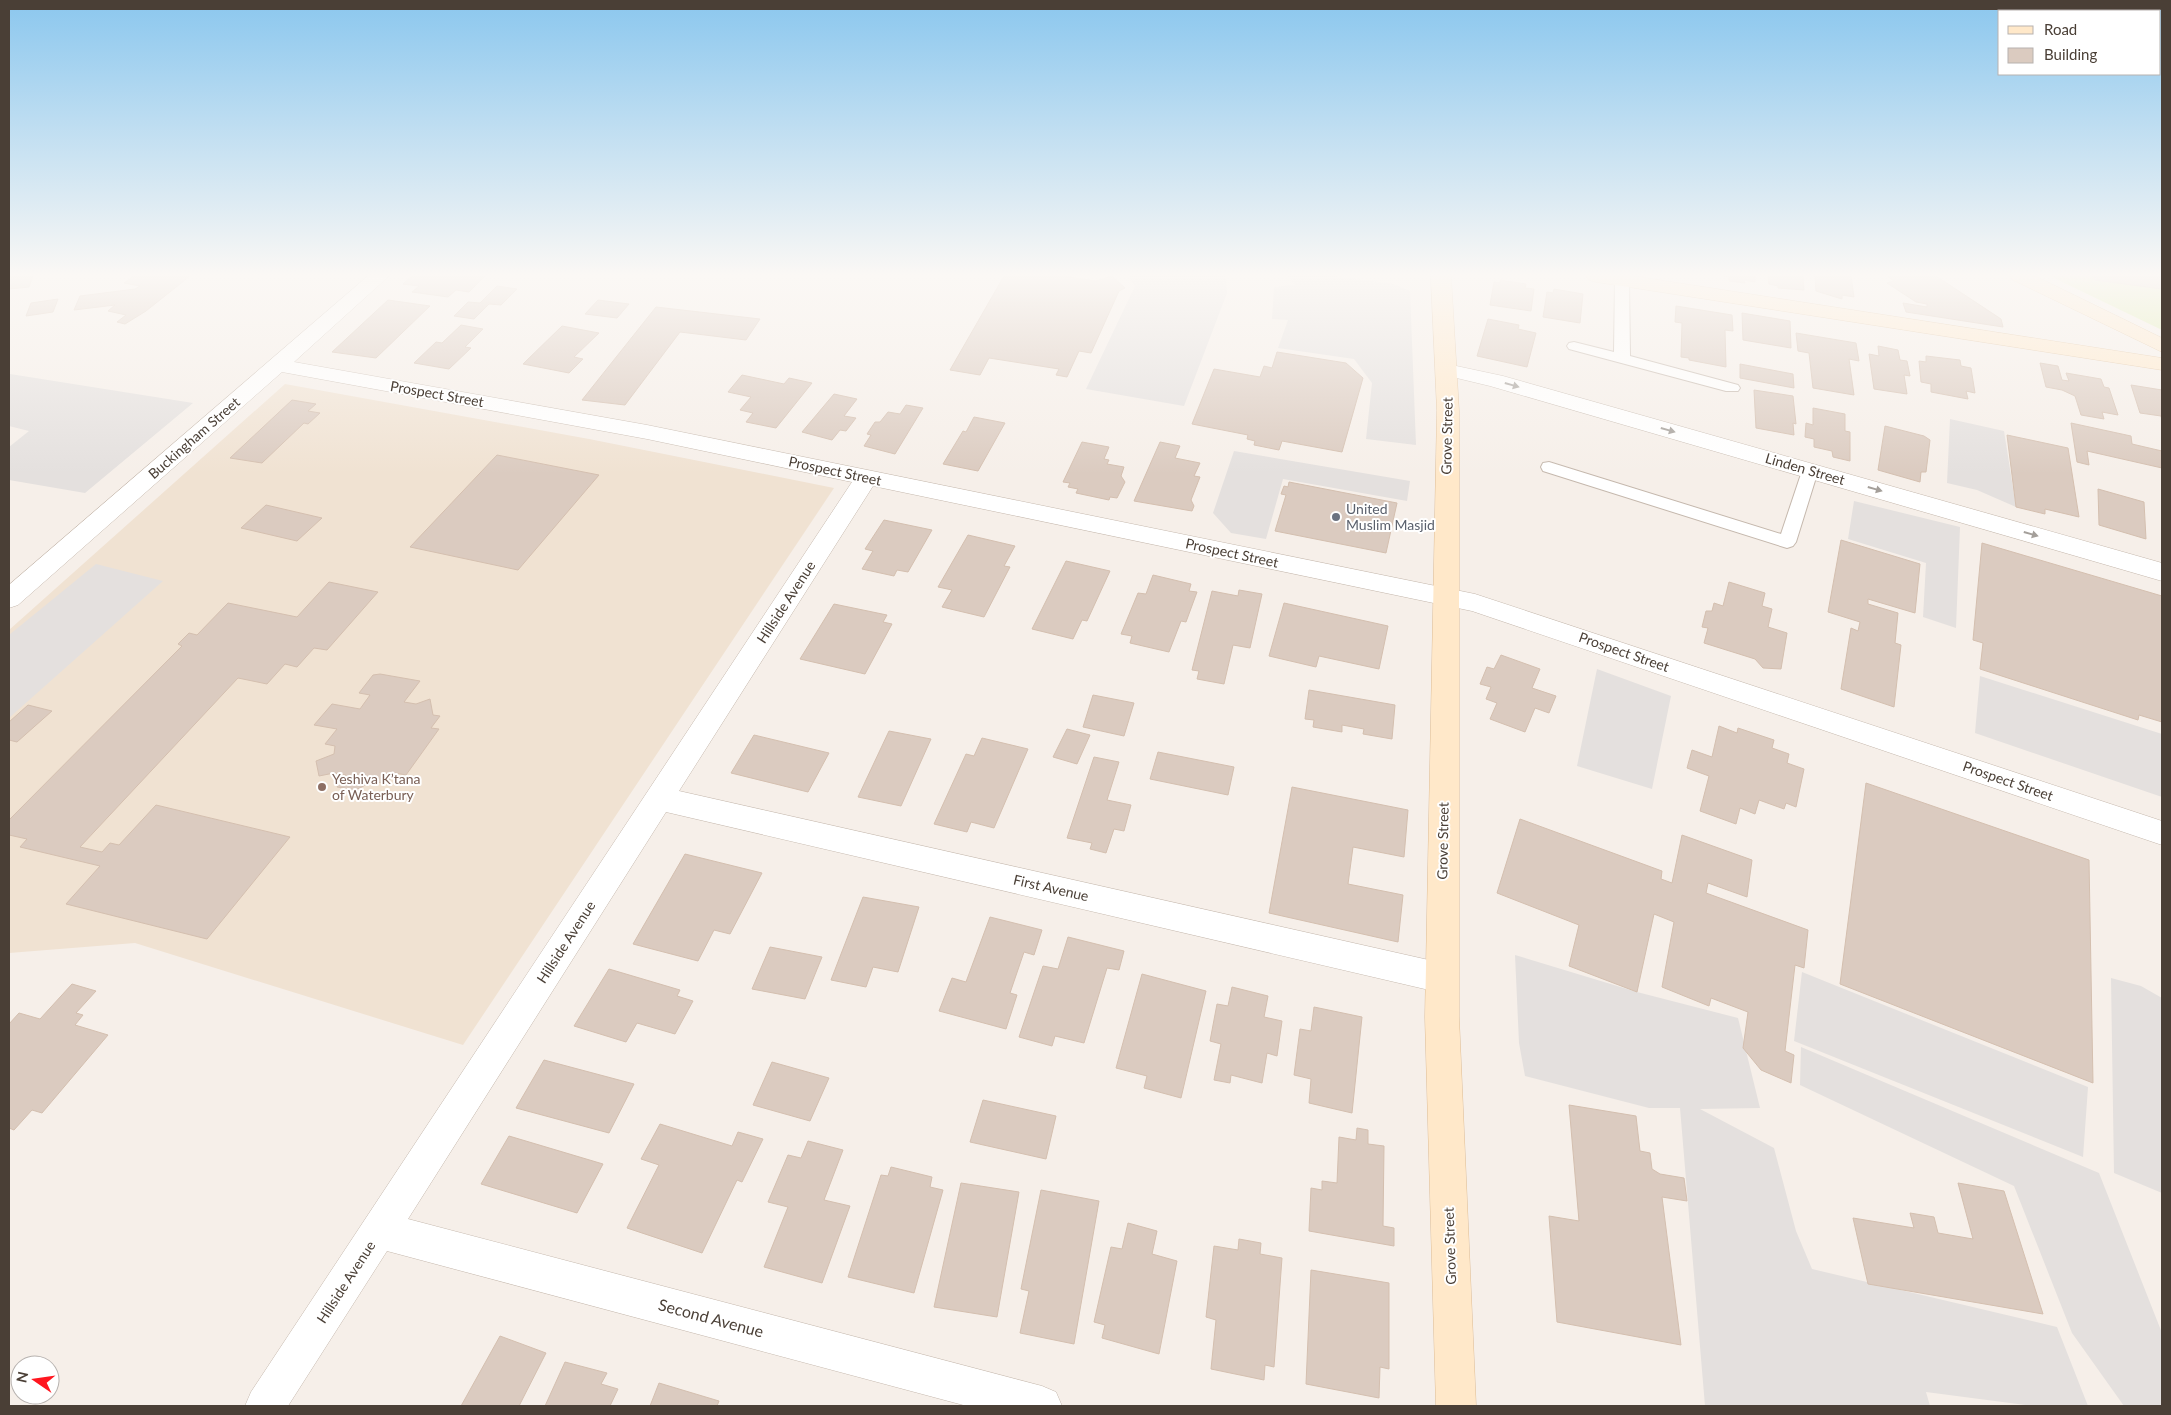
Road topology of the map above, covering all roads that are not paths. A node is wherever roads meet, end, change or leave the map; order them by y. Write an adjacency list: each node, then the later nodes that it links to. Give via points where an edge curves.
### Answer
1 (303, 342): 10 (street, Buckingham Street)
2 (1445, 342): 11 (main road, Grove Street)
3 (1622, 342): 8 (lane)
4 (2018, 342): 7 (main road)
5 (2089, 342): 7 (main road, via 2078,347)
6 (1574, 346): 8 (lane)
7 (2050, 347): 9 (main road)
8 (1622, 359): 12 (lane)
9 (2162, 364)
10 (277, 365): 15 (street, Prospect Street, via 647,432); 18 (street, Buckingham Street)
11 (1447, 370): 14 (street, Linden Street, one-way to 14); 17 (main road, Grove Street)
12 (1732, 388)
13 (1549, 467): 14 (lane, via 1787,542)
14 (1810, 471): 16 (street, Linden Street, one-way to 16)
15 (867, 477): 17 (street, Prospect Street); 19 (street, Hillside Avenue)
16 (2162, 572)
17 (1445, 596): 20 (street, Prospect Street, via 1508,614); 21 (main road, Grove Street)
18 (9, 599)
19 (659, 798): 21 (street, First Avenue); 22 (street, Hillside Avenue)
20 (2162, 833)
21 (1442, 978): 25 (main road, Grove Street)
22 (380, 1230): 23 (street, Hillside Avenue); 24 (street, Second Avenue)
23 (265, 1406)
24 (1042, 1406)
25 (1456, 1406)

